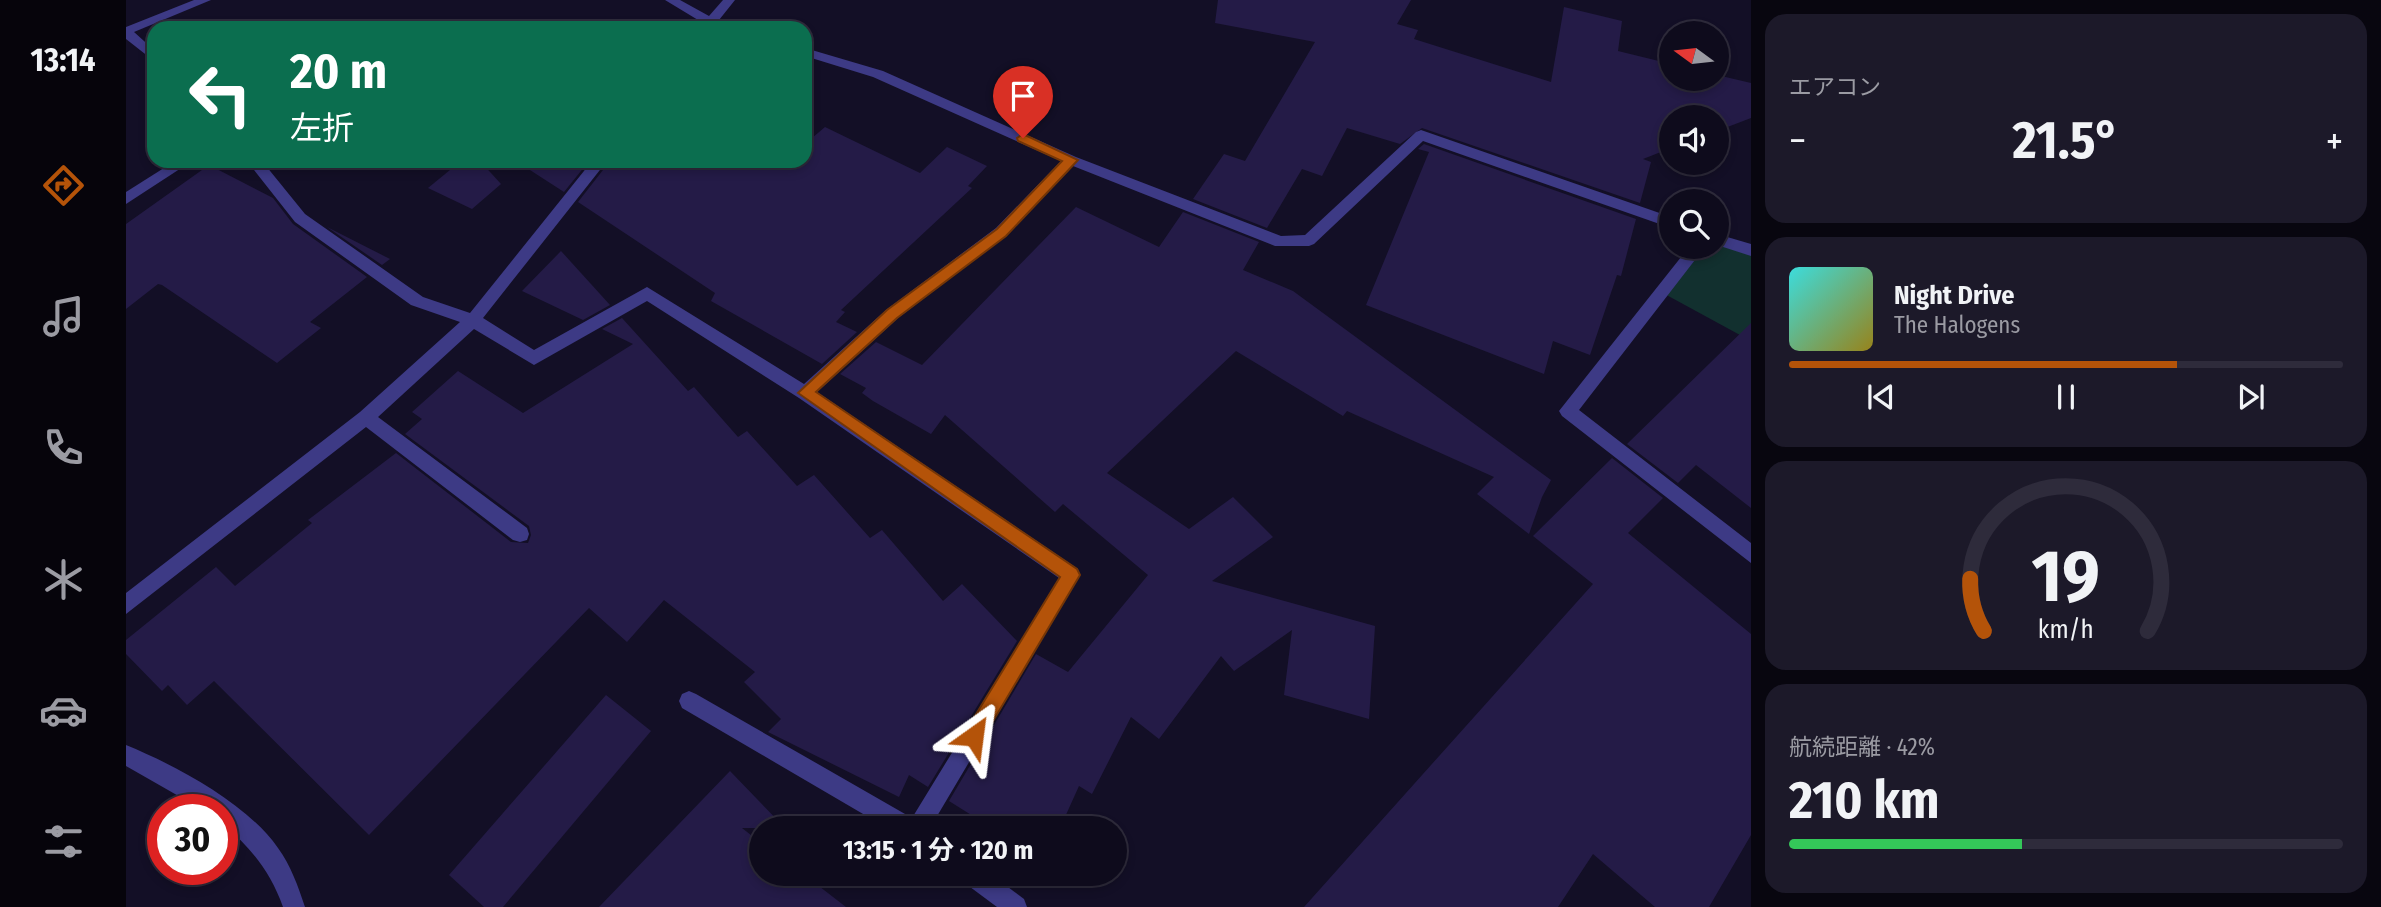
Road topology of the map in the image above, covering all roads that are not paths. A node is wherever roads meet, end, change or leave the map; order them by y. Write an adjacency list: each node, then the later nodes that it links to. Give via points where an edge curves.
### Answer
1 (205, 0): 4 (street)
2 (671, 0): 5 (street)
3 (729, 0): 6 (street)
4 (153, 21)
5 (702, 21)
6 (711, 21)
7 (147, 23): 8 (street)
8 (126, 32): 9 (street)
9 (147, 51)
10 (812, 54): 11 (street, via 878,74)
11 (1071, 160): 16 (street, via 1280,242 1309,240 1422,135); 21 (street, via 1001,232 892,314)
12 (175, 168): 15 (street)
13 (260, 168): 20 (street, via 300,218 417,300)
14 (594, 168): 20 (street)
15 (126, 199)
16 (1659, 219)
17 (1729, 243): 18 (street)
18 (1751, 250)
19 (1688, 259): 24 (street, via 1568,411)
20 (473, 320): 21 (street, via 534,358 647,293); 22 (street)
21 (805, 393): 29 (street, via 1071,575)
22 (366, 416): 23 (street); 25 (street)
23 (520, 534)
24 (1751, 554)
25 (126, 606)
26 (689, 701): 28 (street)
27 (126, 755): 31 (street, via 219,806 257,838 288,881)
28 (887, 816)
29 (925, 816)
30 (988, 886): 32 (street)
31 (294, 907)
32 (1016, 907)

